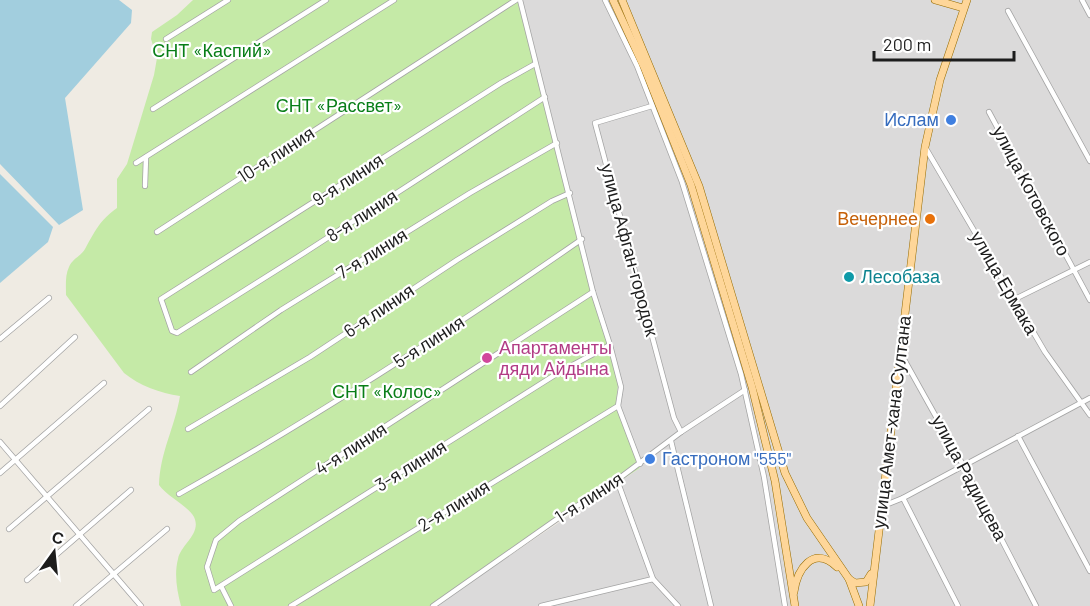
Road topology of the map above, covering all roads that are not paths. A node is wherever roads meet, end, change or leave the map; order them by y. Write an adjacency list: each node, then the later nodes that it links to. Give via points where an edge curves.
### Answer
1 (228, 0): 14 (street)
2 (326, 0): 18 (street)
3 (394, 0): 22 (street)
4 (516, 0): 15 (street); 27 (street, 10-я линия)
5 (605, 0): 17 (street)
6 (614, 0): 75 (main road, via 691,185 752,387 775,481)
7 (622, 0): 71 (main road, via 699,186 785,473 807,518)
8 (935, 0): 11 (main road)
9 (967, 0): 11 (main road, улица Амет-хана Султана)
10 (1082, 0): 13 (street)
11 (963, 8): 21 (main road, улица Амет-хана Султана, via 940,80)
12 (1008, 11): 23 (street)
13 (1090, 15)
14 (166, 39)
15 (535, 64): 16 (street); 35 (street, 9-я линия, via 161,299 171,330)
16 (545, 97): 20 (street); 35 (street, 8-я линия)
17 (652, 106): 42 (street, via 682,182); 50 (street, улица Афган-городок, via 595,123)
18 (153, 110)
19 (989, 112): 30 (street, улица Котовского)
20 (557, 143): 26 (street); 40 (street, 7-я линия, via 291,304)
21 (925, 147): 33 (street, улица Ермака); 39 (main road, улица Амет-хана Султана)
22 (146, 157): 24 (street); 25 (street)
23 (1090, 161)
24 (135, 163)
25 (145, 186)
26 (570, 193): 28 (street); 49 (street, 6-я линия)
27 (157, 232)
28 (582, 239): 31 (street); 60 (street, 5-я линия, via 421,347)
29 (1090, 262): 30 (street)
30 (1074, 270): 33 (street); 34 (street, улица Котовского)
31 (593, 292): 38 (street); 74 (street, 4-я линия, via 239,521 216,540 207,567)
32 (49, 298): 37 (street)
33 (1013, 300): 44 (street, улица Ермака)
34 (1090, 300)
35 (177, 333)
36 (75, 337): 45 (street)
37 (0, 339)
38 (610, 345): 46 (street, via 621,387); 73 (street, 3-я линия, via 558,373)
39 (900, 352): 56 (street, улица Радищева); 63 (main road, улица Амет-хана Султана)
40 (191, 372)
41 (104, 383): 54 (street)
42 (745, 390): 50 (street, 1-я линия); 84 (street)
43 (1090, 398): 44 (street)
44 (1081, 403): 48 (street, улица Ермака); 51 (street)
45 (0, 406)
46 (618, 406): 55 (street); 79 (street, 2-я линия)
47 (149, 409): 61 (street)
48 (1090, 416)
49 (188, 429)
50 (681, 432): 52 (street, 1-я линия)
51 (1018, 436): 56 (street); 68 (street)
52 (671, 441): 55 (street, 1-я линия); 83 (street)
53 (0, 442): 54 (street)
54 (16, 460): 57 (street); 61 (street)
55 (640, 464): 58 (street, 1-я линия)
56 (963, 465): 62 (street); 88 (street, улица Радищева)
57 (0, 473)
58 (617, 480): 70 (street); 80 (street, 1-я линия)
59 (131, 490): 66 (street)
60 (180, 494)
61 (48, 496): 64 (street); 66 (street)
62 (903, 498): 63 (street); 87 (street)
63 (883, 506): 67 (main road, улица Амет-хана Султана)
64 (9, 529)
65 (167, 530): 69 (street)
66 (80, 534): 69 (street); 72 (street)
67 (874, 563): 71 (main road, via 866,582); 86 (main road, улица Амет-хана Султана)
68 (1090, 572)
69 (114, 574): 76 (street); 77 (street)
70 (652, 579): 81 (street); 82 (street)
71 (849, 579): 75 (main road, via 833,563 813,559 799,573); 85 (main road)
72 (27, 580)
73 (221, 586): 74 (street, 3-я линия); 78 (street)
74 (214, 590)
75 (794, 603)
76 (76, 606)
77 (141, 606)
78 (231, 606)
79 (291, 606)
80 (433, 606)
81 (541, 606)
82 (678, 606)
83 (711, 606)
84 (785, 606)
85 (859, 606)
86 (870, 606)
87 (958, 606)
88 (1036, 606)

